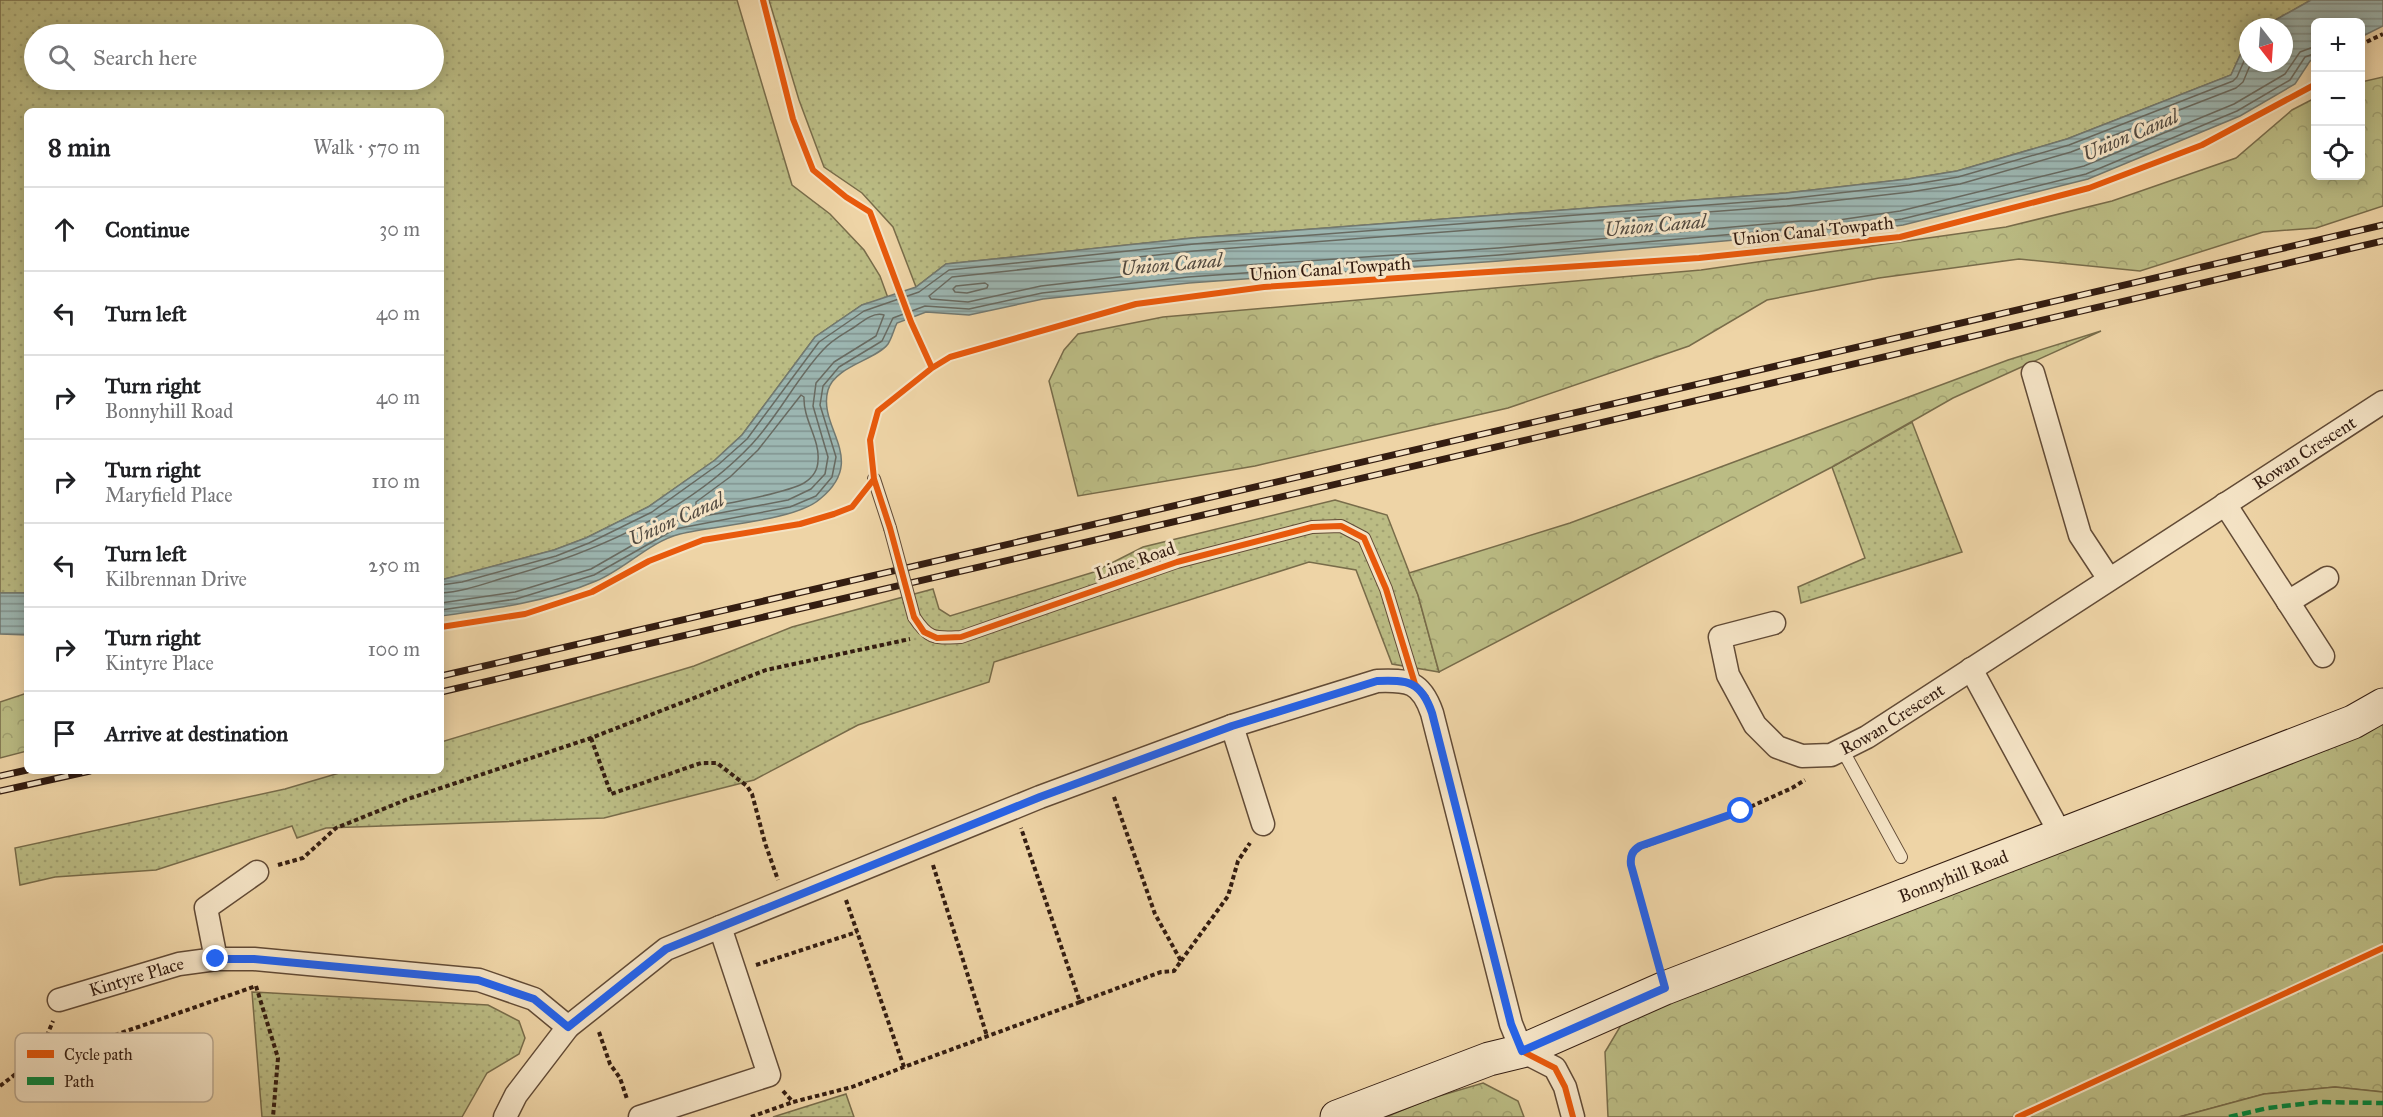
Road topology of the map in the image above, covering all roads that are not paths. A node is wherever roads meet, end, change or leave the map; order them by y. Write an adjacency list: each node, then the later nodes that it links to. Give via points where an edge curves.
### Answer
1 (2033, 373): 6 (street, via 2080,534)
2 (2383, 402): 4 (street, Rowan Crescent)
3 (874, 479): 11 (lane, Lime Road, bridge, via 914,617 924,632 937,638 961,637 1177,562 1312,527 1341,526 1364,538 1386,589)
4 (2224, 504): 6 (street, Rowan Crescent); 7 (street)
5 (2326, 578): 7 (street)
6 (2109, 579): 10 (street, Rowan Crescent)
7 (2289, 602): 9 (street)
8 (1774, 623): 14 (street, Rowan Crescent, via 1720,637 1728,675 1755,725 1777,747 1802,756 1831,755)
9 (2323, 656)
10 (1971, 669): 14 (street, Rowan Crescent); 16 (street)
11 (1415, 684): 13 (street, via 1377,681); 23 (street, via 1432,713 1511,1024)
12 (2383, 705): 16 (main road, Bonnyhill Road, via 2353,722)
13 (1232, 726): 15 (street); 19 (street, via 1014,808)
14 (1842, 749): 17 (lane)
15 (1263, 824)
16 (2061, 835): 23 (main road, Bonnyhill Road, via 1665,988)
17 (1901, 857)
18 (257, 872): 20 (street, via 206,908)
19 (720, 927): 22 (street, via 666,949); 24 (street, via 769,1075)
20 (216, 959): 21 (street, Kintyre Place, via 179,964); 22 (street, Kintyre Place, via 254,959 478,980 534,999)
21 (59, 1000)
22 (568, 1027): 25 (street, via 516,1095)
23 (1522, 1051): 26 (main road, Bonnyhill Road, via 1489,1059); 27 (street, via 1555,1068)
24 (635, 1112)
25 (506, 1117)
26 (1337, 1117)
27 (1573, 1117)

